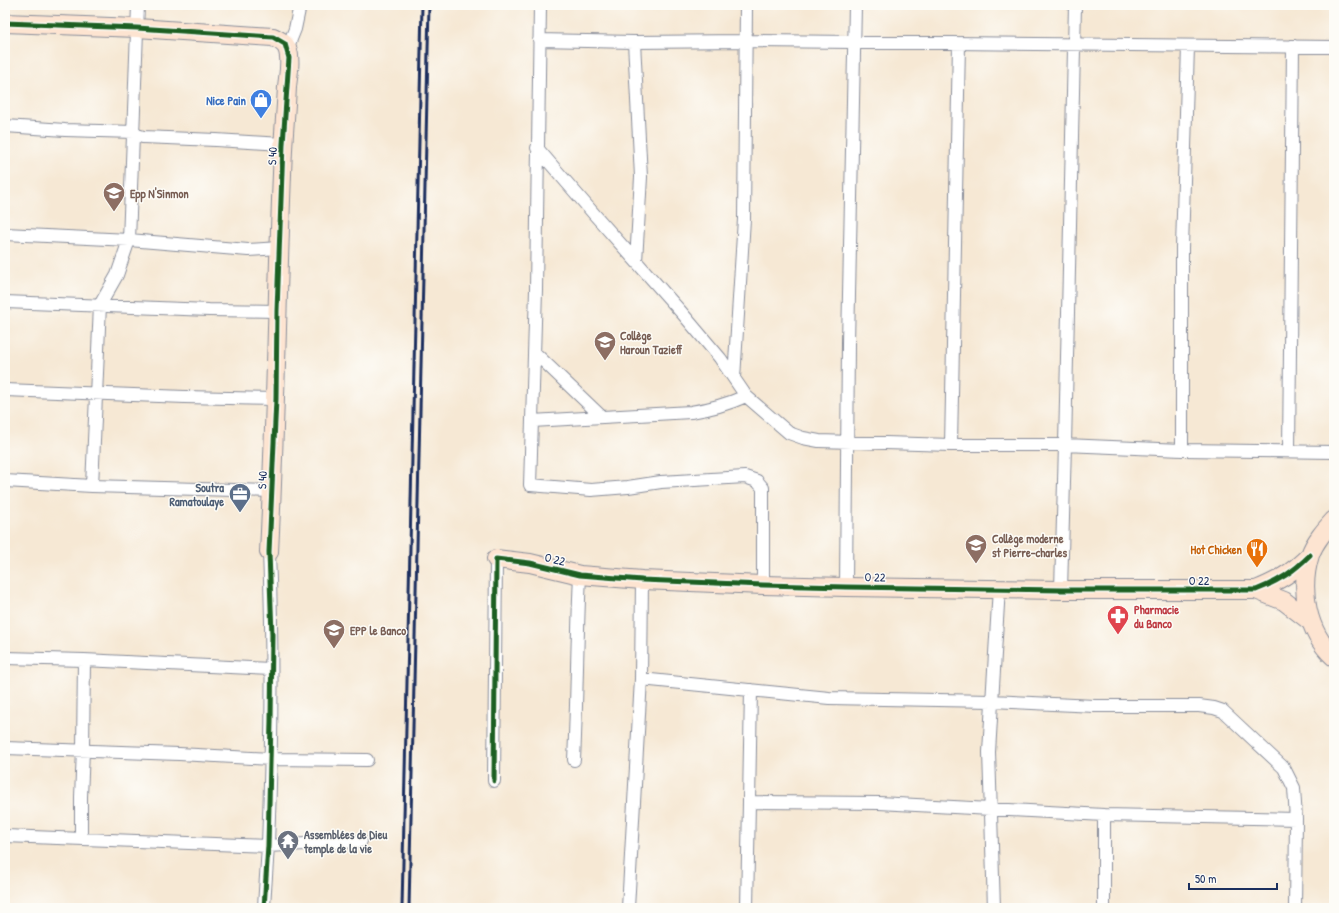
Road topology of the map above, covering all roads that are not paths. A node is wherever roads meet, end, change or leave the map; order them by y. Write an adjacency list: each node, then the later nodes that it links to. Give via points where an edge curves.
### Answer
1 (138, 5): 8 (street)
2 (300, 5): 18 (street)
3 (540, 5): 9 (street)
4 (746, 5): 10 (street)
5 (855, 5): 12 (street)
6 (1075, 5): 14 (street)
7 (5, 23): 8 (street)
8 (137, 28): 18 (street, via 273,37 285,44); 20 (street)
9 (539, 40): 11 (street); 22 (street)
10 (745, 41): 11 (street); 12 (street); 31 (street, via 744,218)
11 (634, 42): 26 (street, via 641,177)
12 (855, 43): 13 (street); 38 (street)
13 (959, 44): 14 (street); 40 (street)
14 (1074, 45): 15 (street); 39 (street)
15 (1188, 46): 16 (street); 41 (street, via 1182,248)
16 (1293, 46): 17 (street); 42 (street)
17 (1334, 47)
18 (287, 50): 21 (street, S 40, via 289,71)
19 (5, 126): 20 (street)
20 (134, 132): 21 (street, via 143,137); 24 (street)
21 (283, 144): 25 (street, S 40)
22 (537, 148): 26 (street); 30 (street)
23 (5, 234): 24 (street)
24 (129, 240): 25 (street, via 248,250); 28 (street, via 117,276)
25 (279, 248): 29 (street, S 40)
26 (636, 261): 31 (street, via 720,358)
27 (5, 302): 28 (street)
28 (100, 305): 29 (street); 33 (street)
29 (277, 311): 35 (street, S 40)
30 (534, 352): 36 (street); 37 (street)
31 (734, 378): 34 (street)
32 (5, 390): 33 (street)
33 (95, 394): 35 (street); 45 (street)
34 (746, 396): 36 (street, via 701,411); 38 (street, via 789,433 819,441)
35 (276, 399): 46 (street, S 40)
36 (602, 417): 37 (street)
37 (532, 420): 53 (street, via 530,486 591,490 720,478 745,478 757,481 763,488)
38 (846, 441): 40 (street); 54 (street)
39 (1065, 444): 40 (street); 41 (street); 56 (street)
40 (951, 445)
41 (1182, 450): 42 (street)
42 (1289, 451): 43 (street)
43 (1334, 452)
44 (5, 481): 45 (street)
45 (92, 486): 46 (street)
46 (272, 491): 48 (street, S 40)
47 (1334, 520): 49 (street, via 1320,535)
48 (269, 552): 62 (street)
49 (1310, 555): 57 (street, via 1274,583); 58 (street, via 1304,588)
50 (496, 559): 51 (street, O 22); 71 (street)
51 (580, 575): 52 (street, O 22); 70 (street)
52 (642, 580): 53 (street, O 22); 63 (street)
53 (763, 585): 54 (street, O 22)
54 (846, 587): 55 (street, O 22)
55 (999, 588): 56 (street, O 22); 65 (street)
56 (1060, 590): 57 (street, O 22)
57 (1256, 590): 58 (street, via 1284,602)
58 (1310, 621): 60 (street)
59 (5, 658): 61 (street)
60 (1332, 658)
61 (84, 660): 62 (street); 67 (street)
62 (271, 669): 68 (street)
63 (641, 679): 64 (street); 81 (street)
64 (751, 690): 65 (street, via 829,698); 72 (street)
65 (992, 701): 73 (street, via 989,752); 75 (street, via 1094,706 1199,706 1223,711 1284,768 1294,788)
66 (5, 748): 67 (street)
67 (83, 750): 68 (street); 77 (street)
68 (270, 759): 69 (street); 79 (street)
69 (367, 760)
70 (574, 760)
71 (494, 781)
72 (749, 802): 73 (street, via 879,802); 82 (street)
73 (992, 808): 74 (street); 83 (street)
74 (1104, 815): 75 (street); 84 (street)
75 (1296, 819): 85 (street)
76 (5, 836): 77 (street)
77 (81, 838): 79 (street)
78 (360, 841): 79 (street)
79 (268, 846): 80 (street)
80 (264, 908)
81 (628, 908)
82 (747, 908)
83 (994, 908)
84 (1104, 908)
85 (1295, 908)

